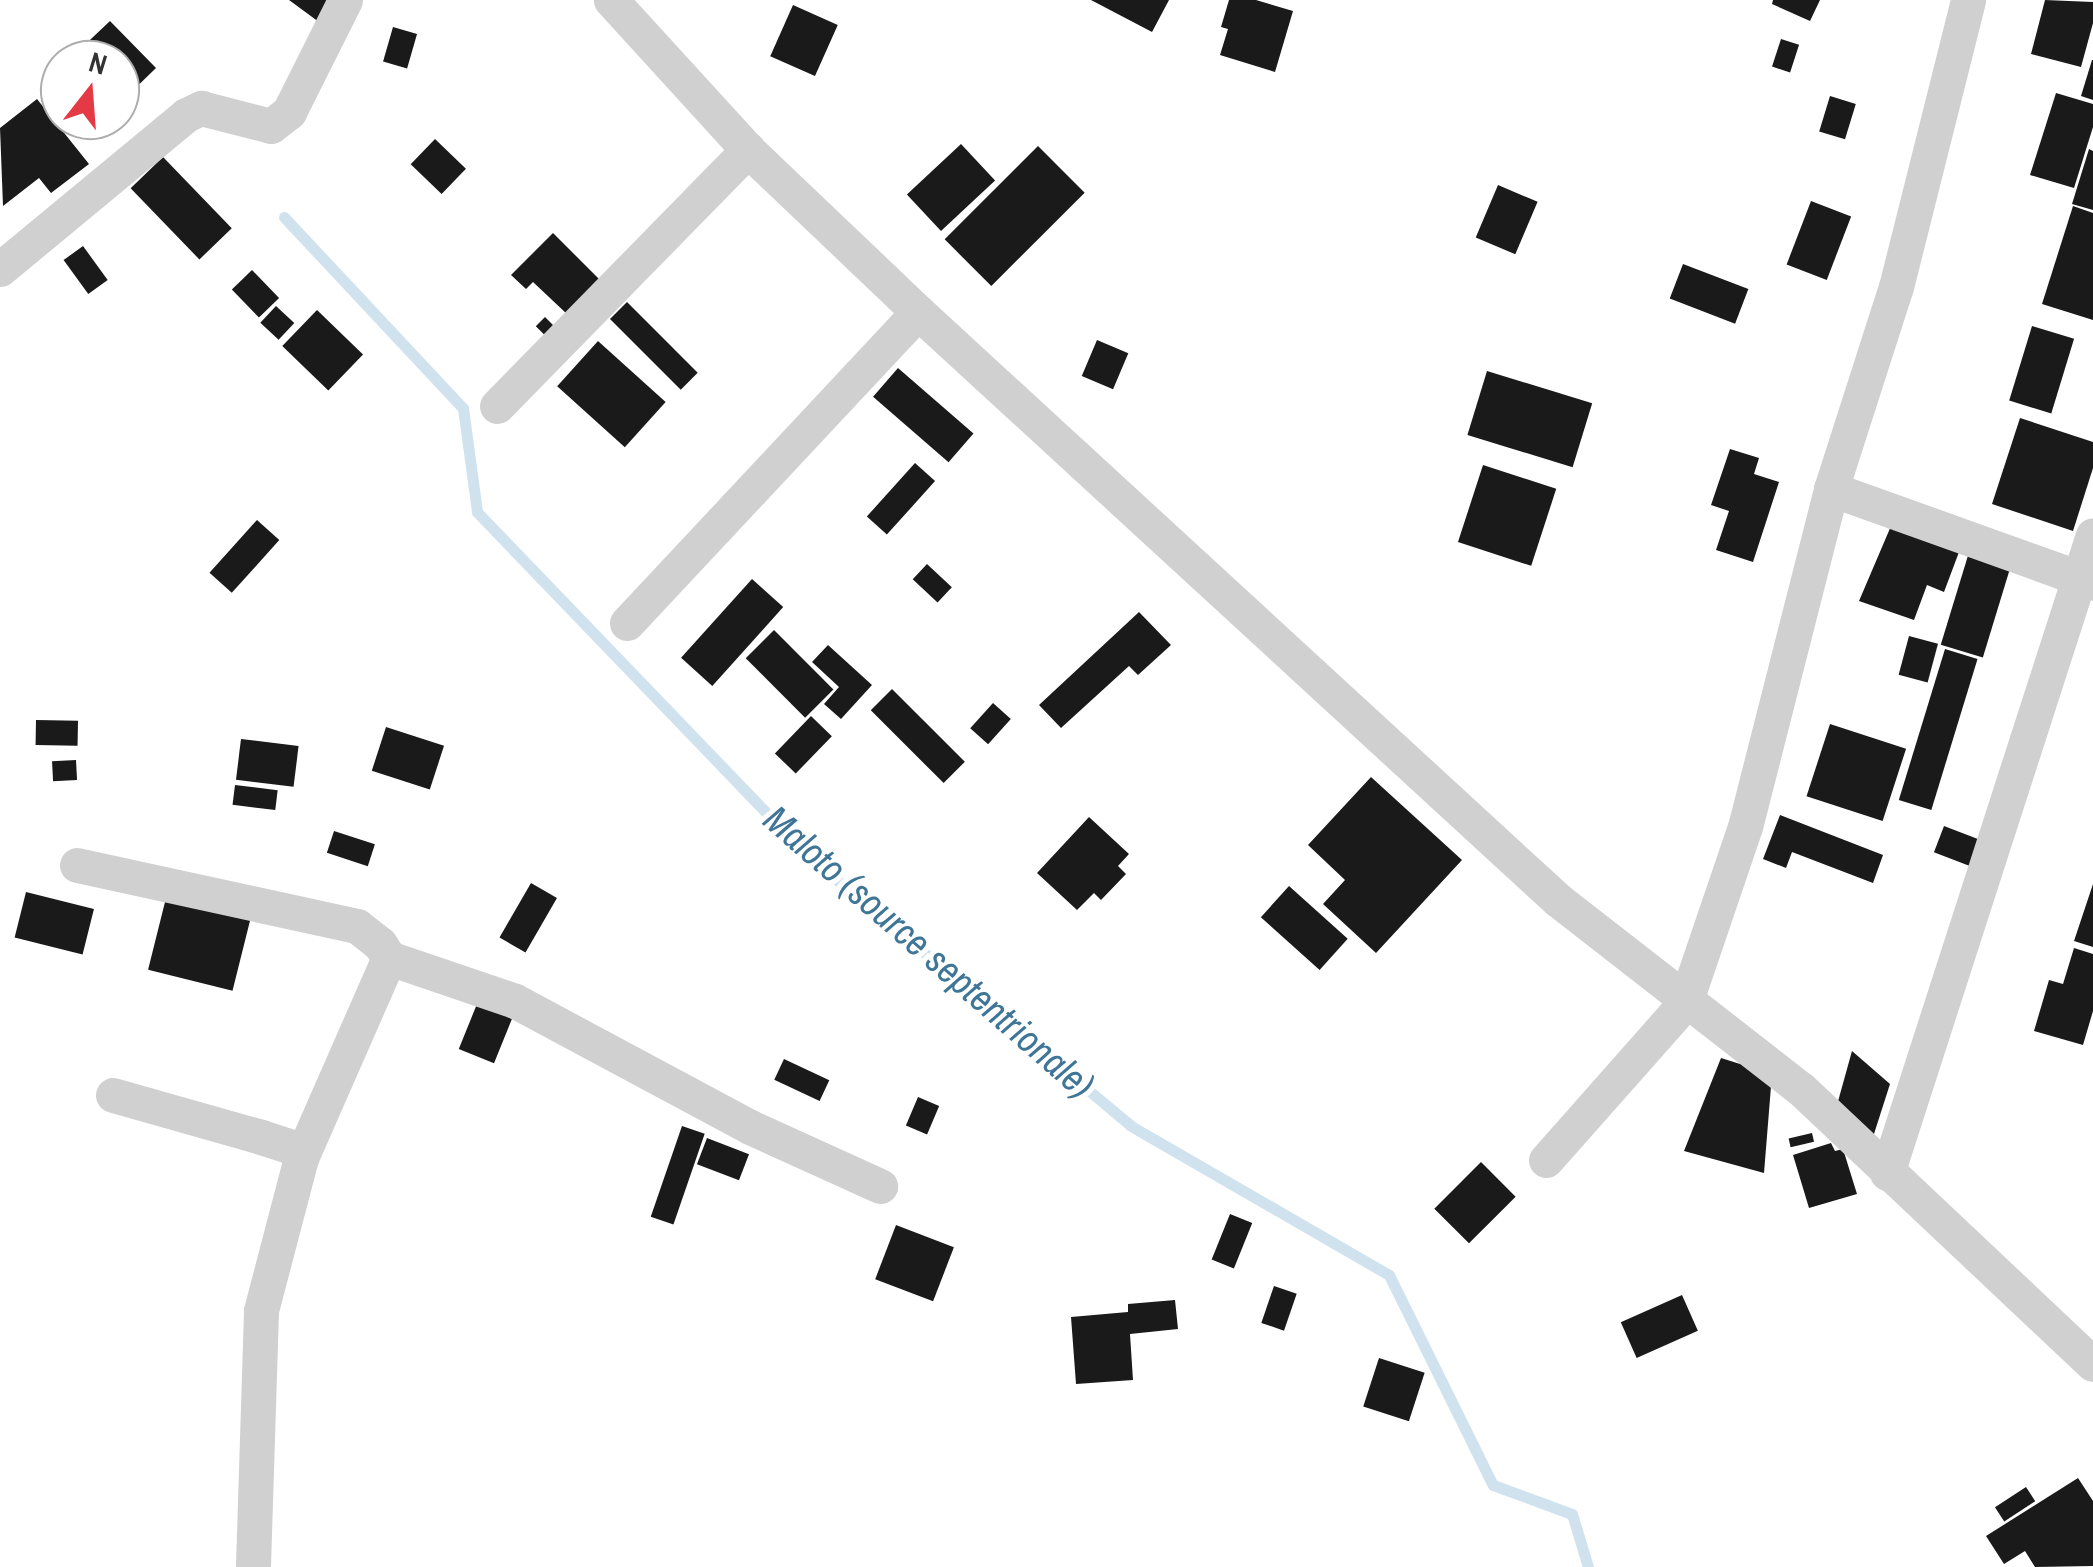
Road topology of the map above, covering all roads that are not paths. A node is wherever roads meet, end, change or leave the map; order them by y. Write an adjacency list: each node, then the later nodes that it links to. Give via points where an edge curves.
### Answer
1 (345, 0): 5 (street, via 288,112 272,126 201,108 186,115)
2 (611, 0): 4 (street)
3 (1968, 0): 8 (street, via 1896,288)
4 (748, 150): 6 (street); 7 (street)
5 (0, 268)
6 (918, 312): 11 (street); 14 (street, via 1558,900)
7 (497, 406)
8 (1831, 490): 10 (street); 14 (street, via 1745,827)
9 (2093, 535): 10 (street)
10 (2087, 580): 18 (street)
11 (628, 622)
12 (76, 864): 13 (street, via 357,926)
13 (389, 958): 16 (street); 19 (street, via 516,1001 750,1126)
14 (1686, 1003): 17 (street); 18 (street, via 1801,1089)
15 (113, 1095): 16 (street, via 262,1137)
16 (302, 1158): 21 (street, via 262,1311)
17 (1546, 1160)
18 (1887, 1173): 20 (street)
19 (880, 1186)
20 (2089, 1349)
21 (253, 1567)

